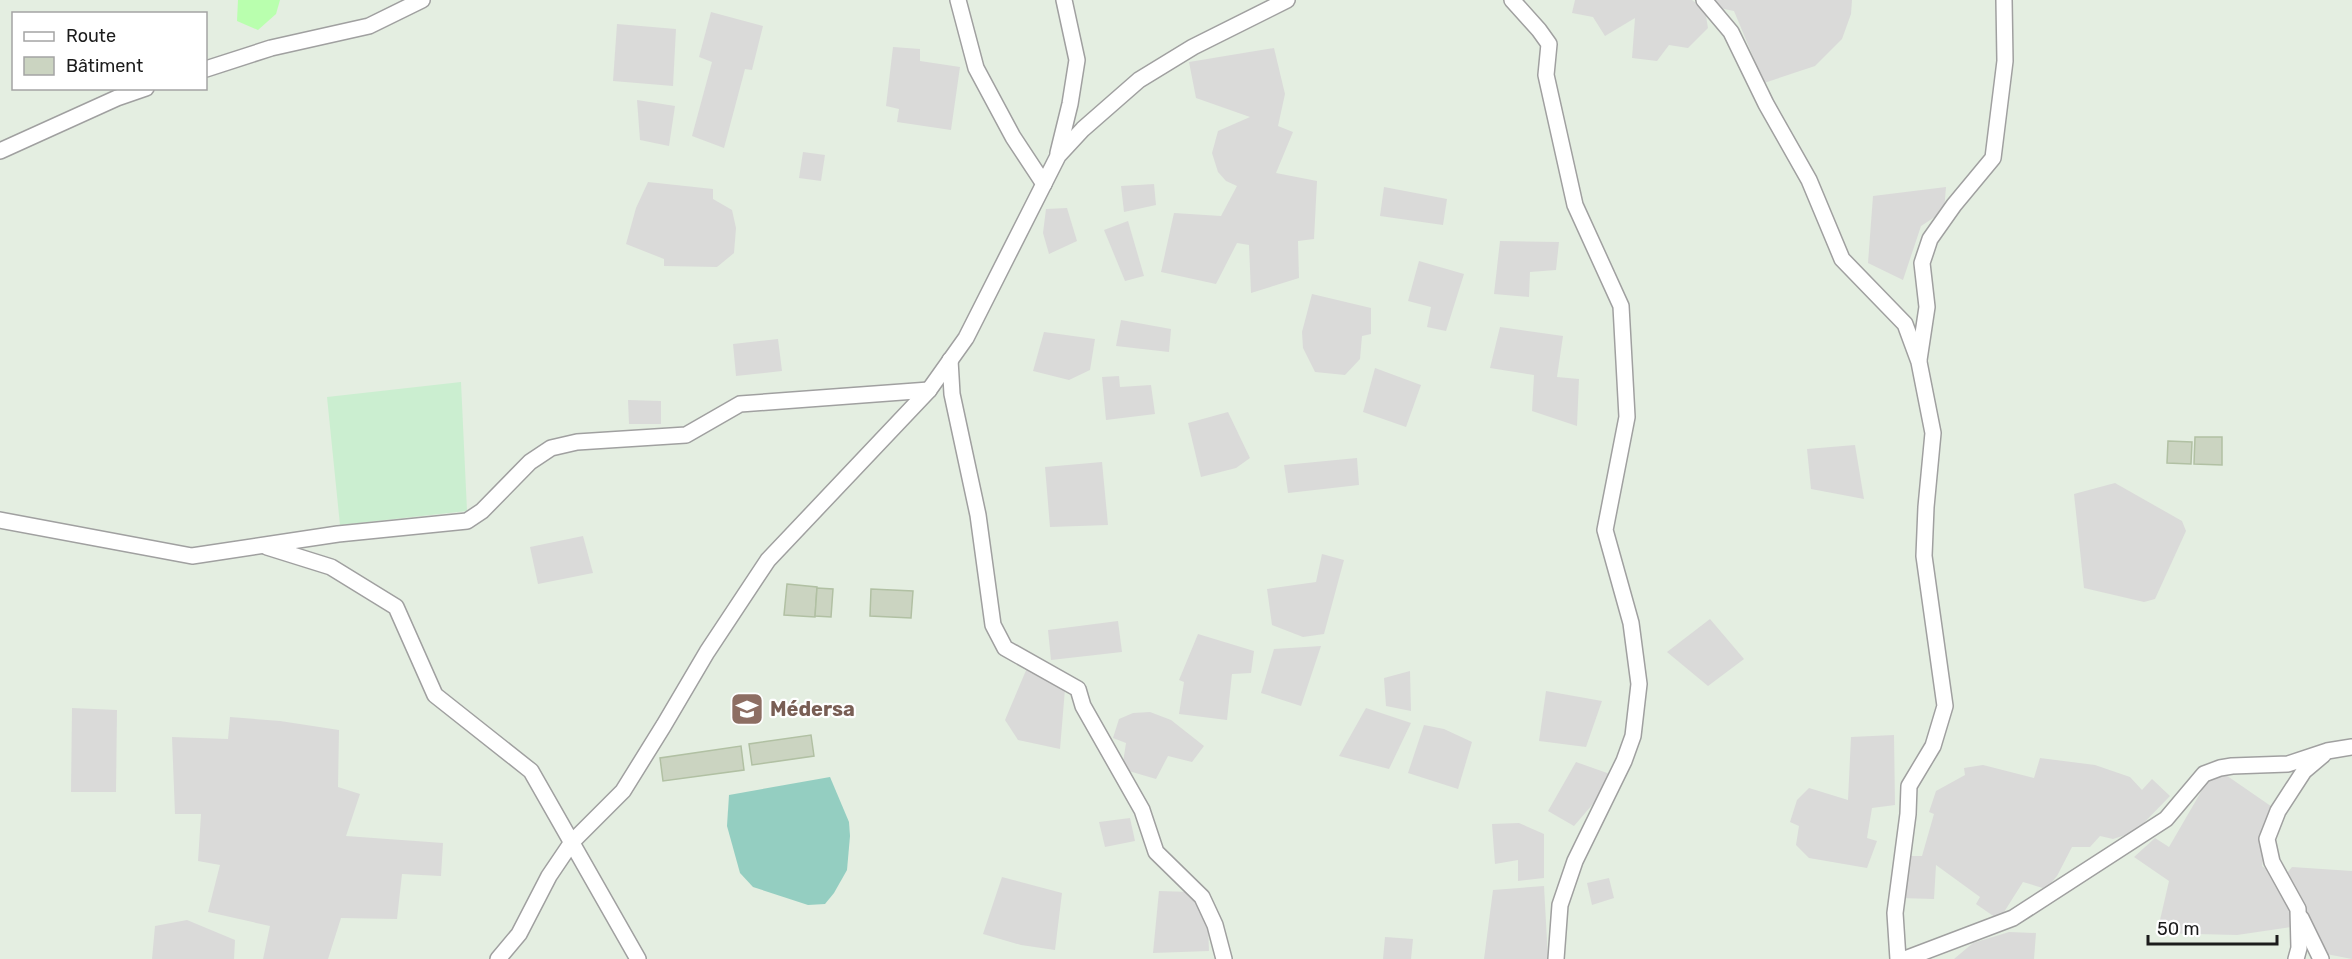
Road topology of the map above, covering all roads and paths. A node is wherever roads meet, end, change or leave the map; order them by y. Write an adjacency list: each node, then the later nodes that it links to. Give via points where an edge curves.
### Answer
1 (422, 0): 8 (street, via 369,26 272,48)
2 (958, 0): 12 (street, via 976,68)
3 (1064, 0): 11 (street, via 1077,60)
4 (1287, 0): 11 (street, via 1193,46 1139,80)
5 (1512, 0): 27 (street, via 1549,44 1546,75 1575,205 1621,306 1627,417 1605,530 1631,623 1640,684 1633,736 1624,761 1575,861 1560,905)
6 (1704, 0): 14 (street, via 1731,32 1809,180 1842,259 1905,324)
7 (2004, 0): 14 (street, via 2005,61 1993,158 1930,239 1922,264 1927,307)
8 (207, 69)
9 (140, 90): 10 (street)
10 (0, 150)
11 (1058, 156): 12 (street)
12 (1044, 184): 13 (street, via 966,338)
13 (950, 360): 15 (street); 26 (street, via 952,394 978,515 993,625 1005,648 1078,689 1083,706 1142,810 1156,852 1202,897)
14 (1919, 362): 28 (street, via 1933,433 1924,556 1945,706 1933,746 1909,786 1895,913)
15 (929, 390): 17 (street, via 740,404 686,435 578,442 551,448 530,462 467,521); 20 (street, via 768,560 623,791)
16 (0, 520): 17 (street, via 192,556)
17 (265, 546): 20 (street, via 331,567 396,607 435,694 531,771)
18 (2352, 747): 19 (street)
19 (2327, 751): 21 (street, via 2304,771 2278,811 2267,839 2271,862); 29 (street, via 2288,764 2226,767 2204,774 2166,819 2013,918)
20 (572, 842): 22 (street); 23 (street, via 519,934)
21 (2298, 909): 30 (street, via 2300,948); 31 (street)
22 (627, 941): 24 (street); 25 (street)
23 (498, 959)
24 (626, 959)
25 (638, 959)
26 (1224, 959)
27 (1556, 959)
28 (1898, 959)
29 (1905, 959)
30 (2296, 959)
31 (2321, 959)

